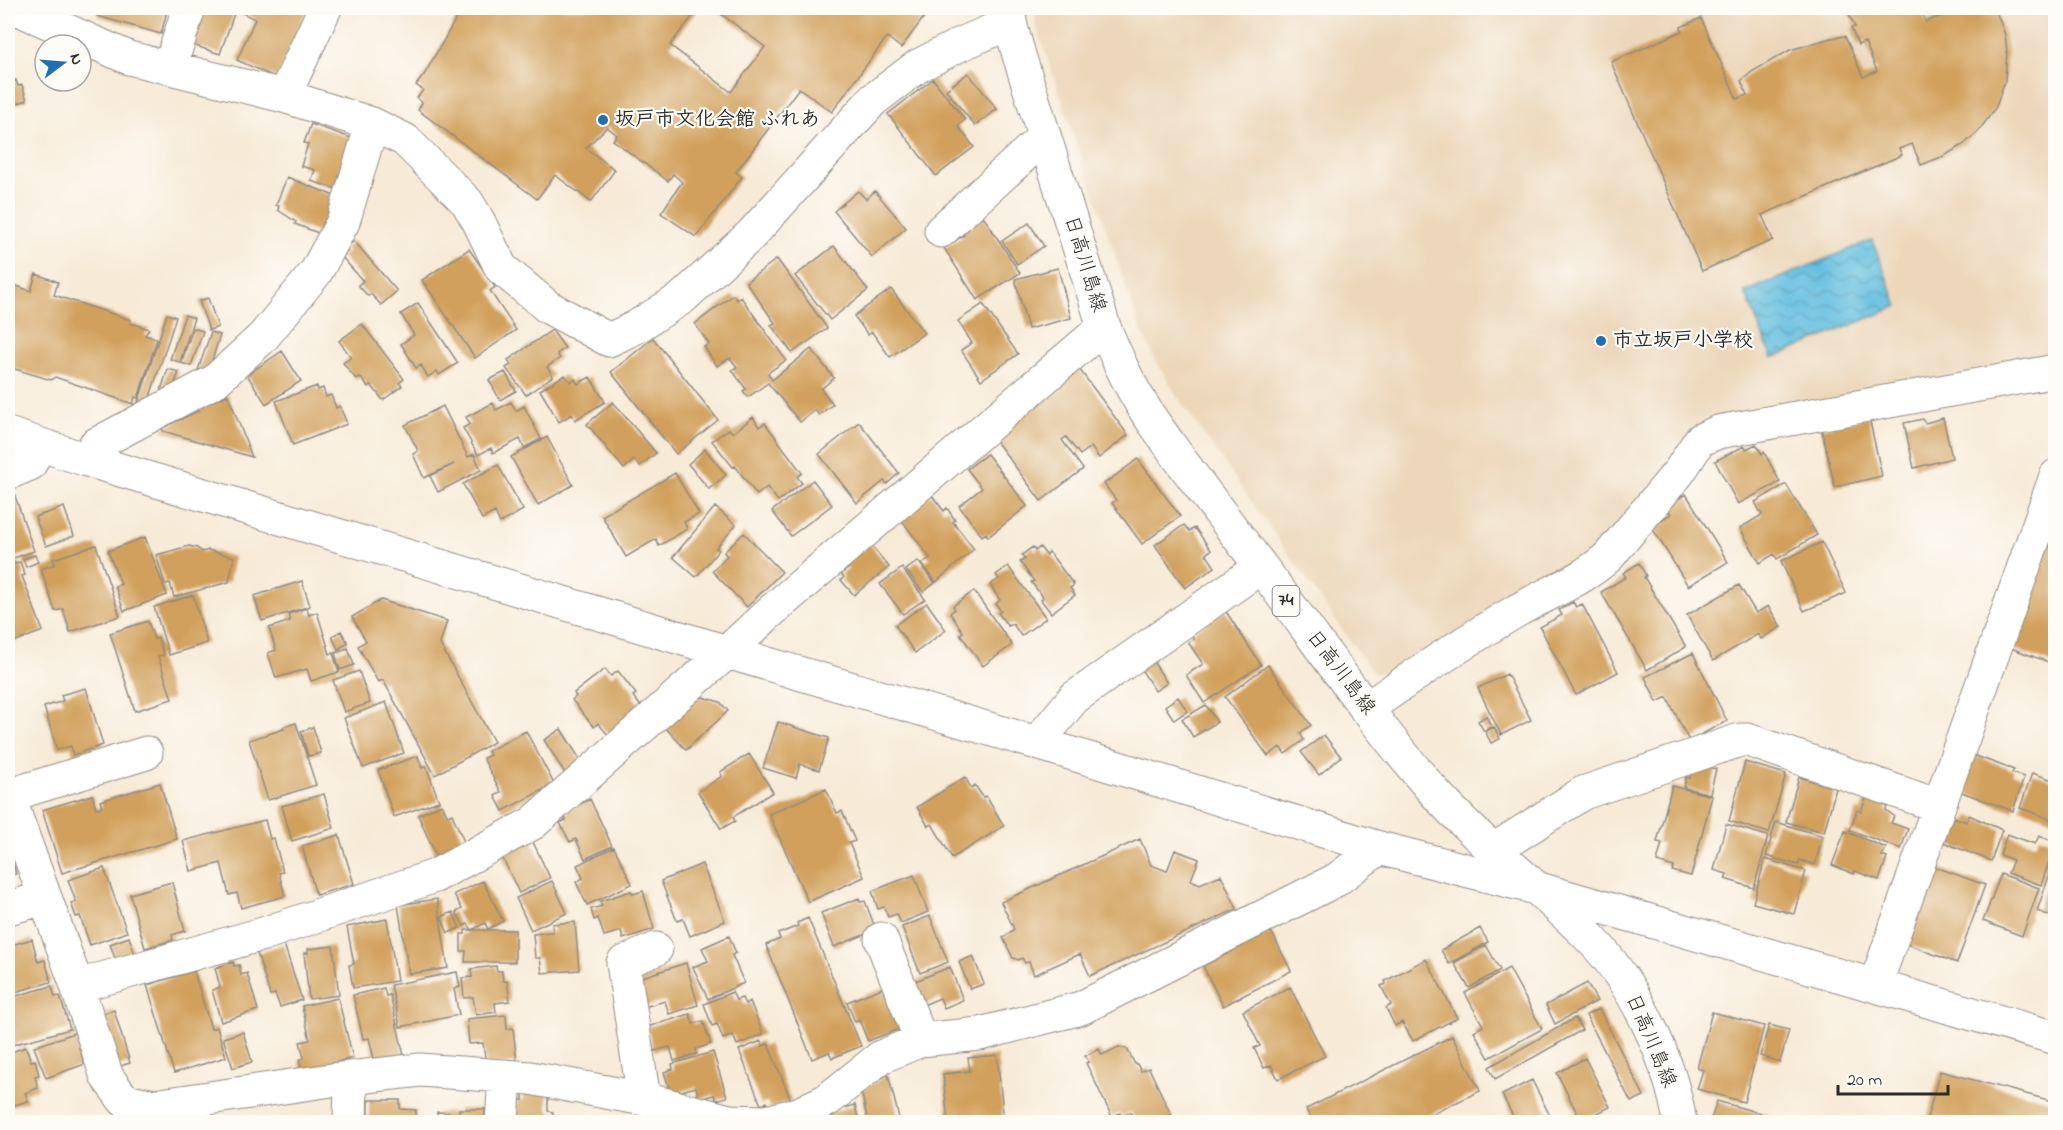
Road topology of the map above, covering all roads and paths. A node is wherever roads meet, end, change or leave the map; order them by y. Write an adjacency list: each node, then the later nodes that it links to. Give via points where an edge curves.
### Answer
1 (16, 8): 5 (street, via 129,58)
2 (189, 8): 5 (street)
3 (325, 8): 6 (street)
4 (1010, 15): 7 (street, via 918,66 873,100 751,235 681,298 609,340 548,307 501,268 467,202 405,140); 8 (street, 日高川島線 / 74)
5 (170, 67): 6 (street)
6 (284, 96): 7 (street)
7 (372, 124): 14 (street, via 343,222 316,272 263,337 215,381 95,445)
8 (1044, 137): 9 (street); 10 (street, 日高川島線 / 74)
9 (940, 231)
10 (1104, 327): 17 (street, 日高川島線 / 74, via 1141,404); 18 (street)
11 (2055, 371): 19 (street, via 1718,432 1700,440 1679,472 1597,567 1436,660)
12 (8, 434): 13 (street)
13 (39, 445): 14 (street); 15 (street, via 30,464)
14 (87, 460): 18 (street)
15 (8, 473)
16 (2055, 476): 23 (street)
17 (1261, 567): 19 (street, 日高川島線 / 74); 20 (street, via 1074,698)
18 (727, 652): 20 (street); 31 (street, via 533,823 435,876 263,934)
19 (1366, 710): 25 (street, 日高川島線 / 74, via 1431,788)
20 (1037, 743): 24 (street)
21 (146, 753): 22 (street, via 26,790)
22 (9, 799): 27 (street)
23 (1939, 806): 25 (street, via 1740,740 1583,793); 32 (street)
24 (1380, 848): 26 (street); 34 (street, via 1336,880 1081,1008 980,1034)
25 (1494, 850): 26 (street, 日高川島線 / 74)
26 (1536, 888): 32 (street); 41 (street, 日高川島線 / 74, via 1590,938 1628,988 1666,1070)
27 (45, 898): 28 (street); 31 (street)
28 (8, 908)
29 (880, 939): 34 (street)
30 (656, 949): 37 (street, via 623,963)
31 (77, 986): 38 (street)
32 (1875, 986): 33 (street)
33 (2055, 1038)
34 (921, 1040): 37 (street, via 881,1057 827,1100 798,1114 766,1122 729,1121)
35 (505, 1076): 36 (street, via 420,1070); 37 (street, via 530,1078); 40 (street)
36 (351, 1078): 38 (street); 39 (street)
37 (630, 1106)
38 (120, 1111)
39 (350, 1122)
40 (502, 1122)
41 (1680, 1122)

